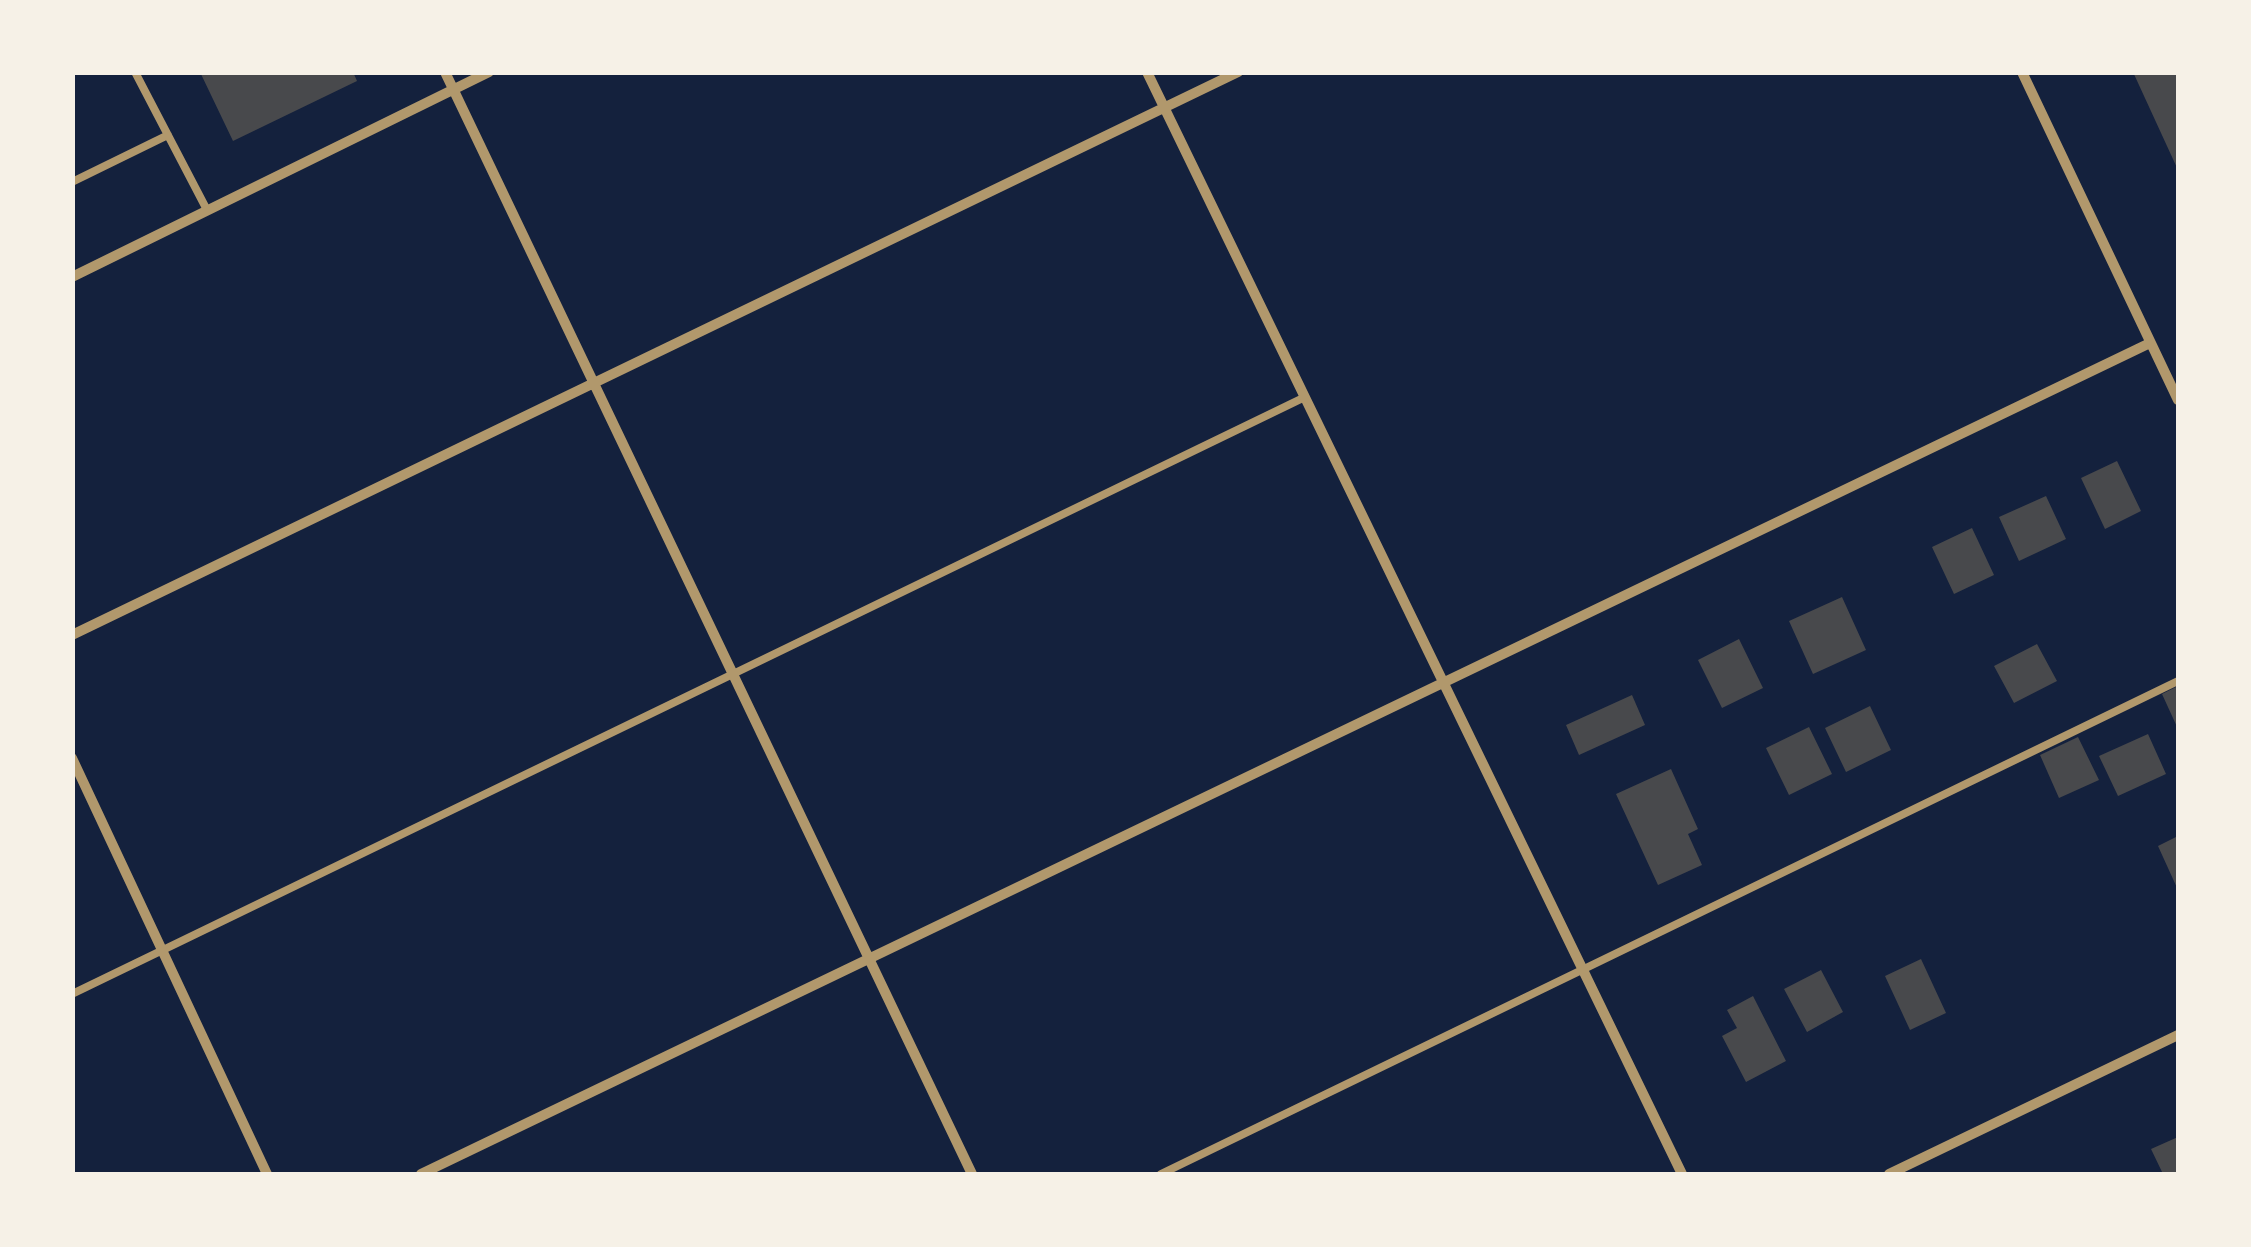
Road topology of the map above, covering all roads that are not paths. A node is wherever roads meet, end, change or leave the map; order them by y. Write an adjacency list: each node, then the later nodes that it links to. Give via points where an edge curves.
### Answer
1 (135, 72): 9 (lane)
2 (445, 72): 7 (street)
3 (488, 72): 7 (street)
4 (1147, 72): 8 (street)
5 (1238, 72): 8 (street)
6 (2022, 72): 13 (street)
7 (454, 89): 11 (street); 14 (street)
8 (1164, 108): 14 (street); 15 (street)
9 (168, 135): 10 (lane); 11 (lane)
10 (72, 182)
11 (207, 210): 12 (street)
12 (72, 277)
13 (2150, 343): 16 (street); 20 (street)
14 (593, 386): 17 (street); 18 (street)
15 (1304, 398): 18 (lane); 20 (street)
16 (2178, 400)
17 (72, 636)
18 (732, 677): 22 (lane); 23 (street)
19 (2178, 681): 24 (lane)
20 (1441, 685): 23 (street); 24 (street)
21 (72, 758): 22 (street)
22 (160, 952): 25 (lane); 27 (street)
23 (867, 960): 28 (street); 29 (street)
24 (1580, 969): 30 (lane); 31 (street)
25 (72, 994)
26 (2178, 1034): 32 (street)
27 (268, 1174)
28 (421, 1174)
29 (972, 1174)
30 (1162, 1174)
31 (1682, 1174)
32 (1889, 1174)

